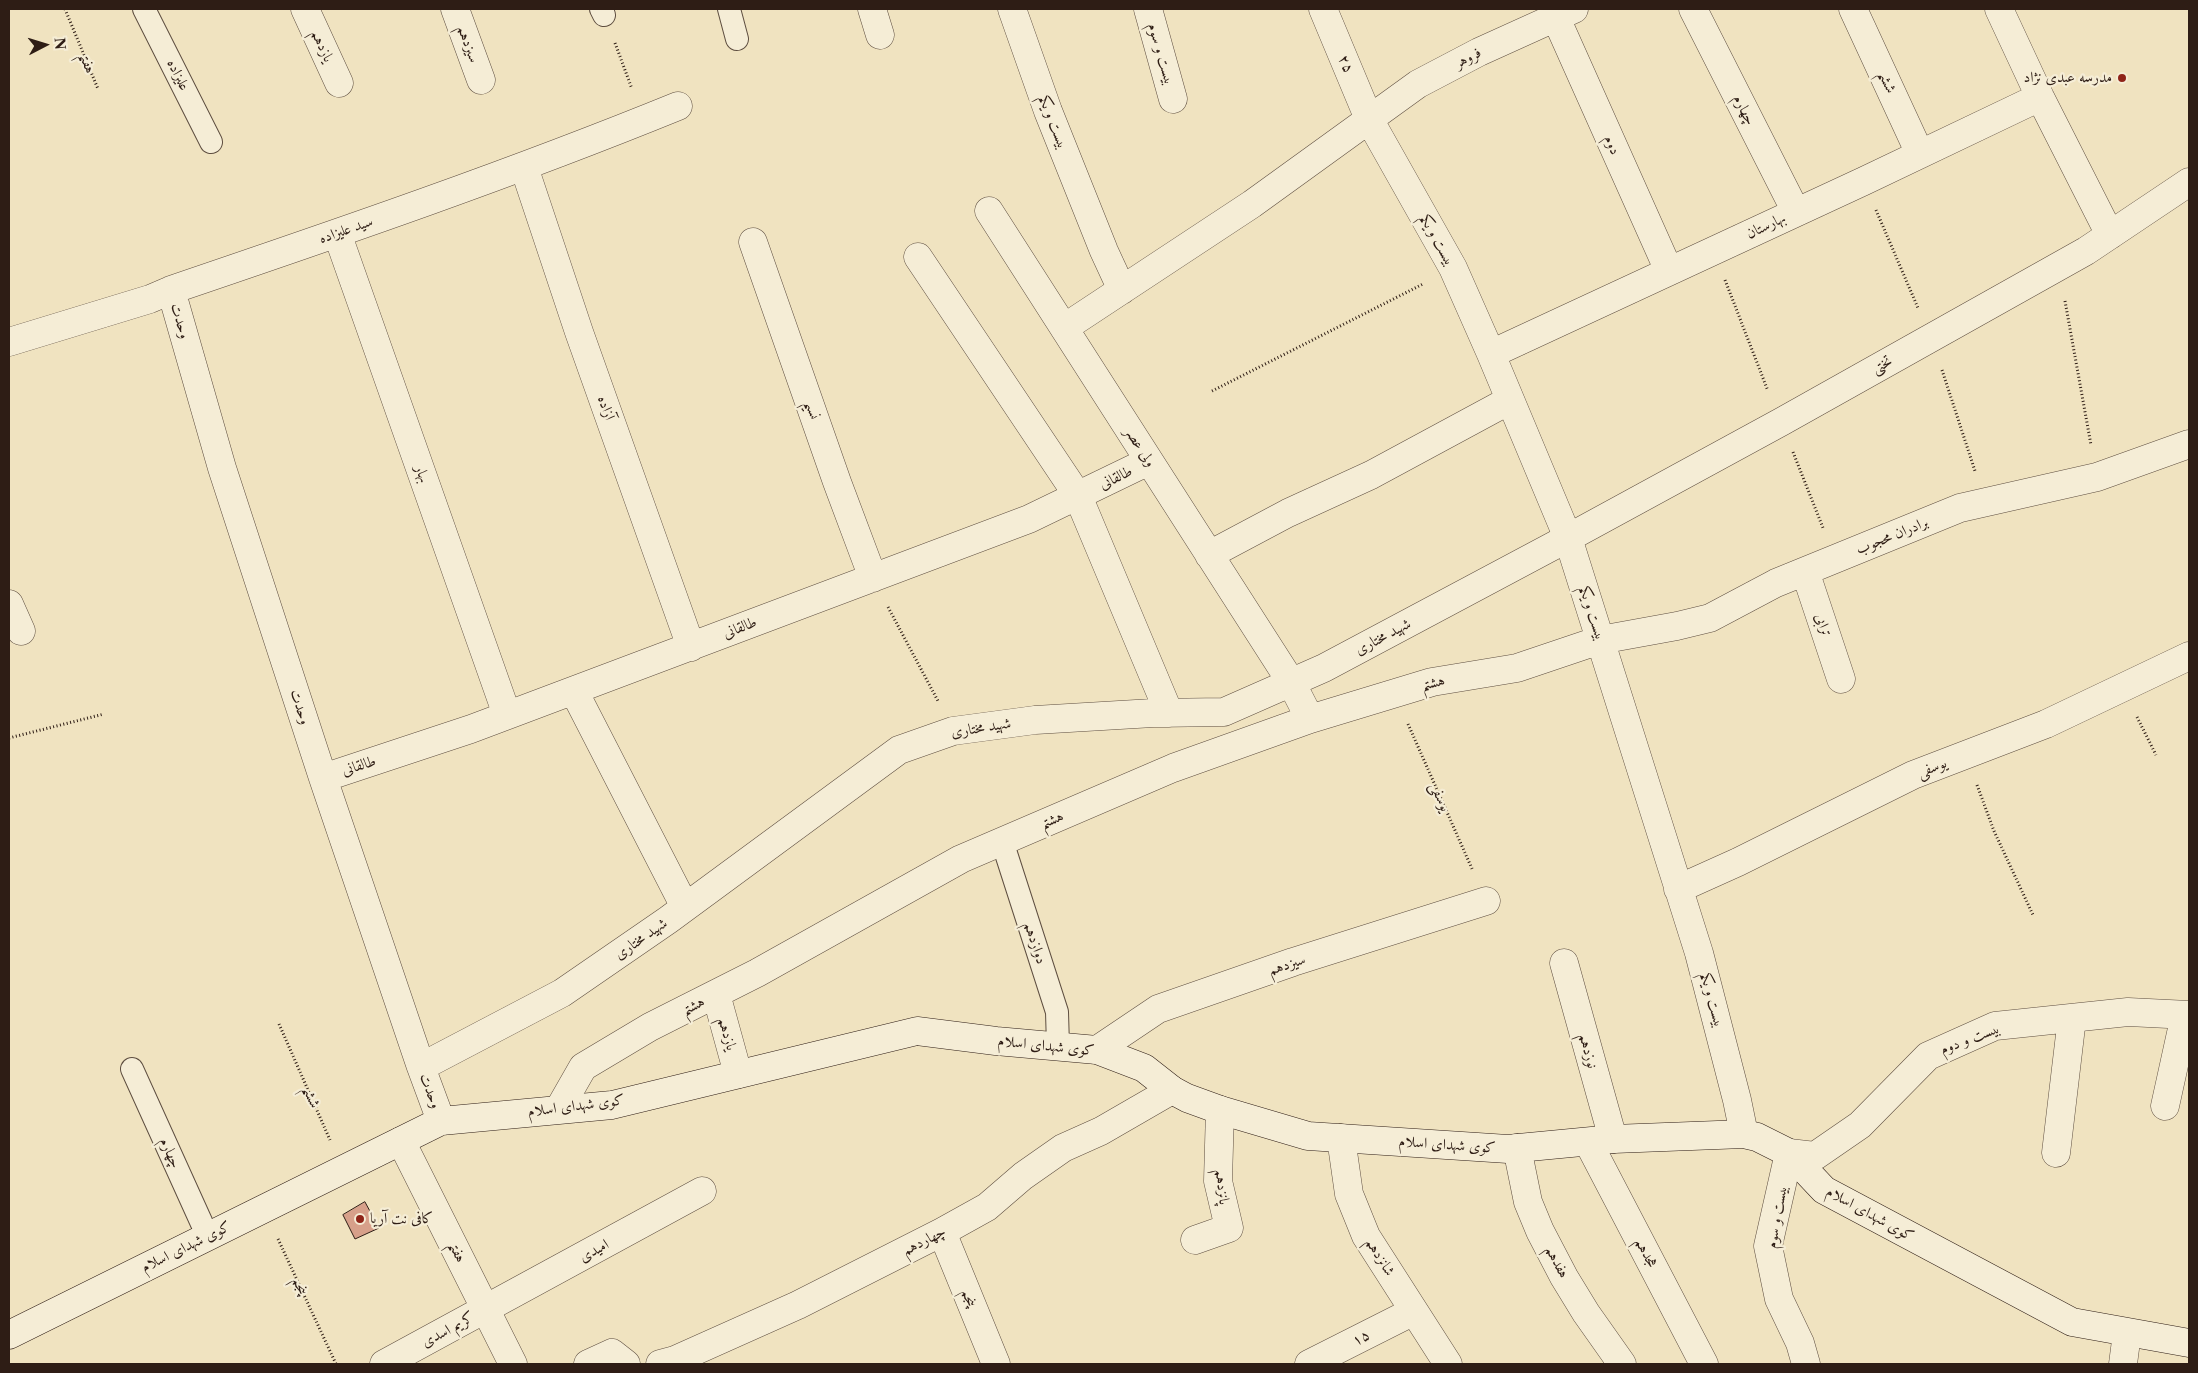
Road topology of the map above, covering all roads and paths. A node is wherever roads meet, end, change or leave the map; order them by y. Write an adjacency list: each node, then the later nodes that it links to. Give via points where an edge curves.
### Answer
1 (65, 9): 19 (path, هفتم)
2 (144, 9): 25 (lane, علیزاده)
3 (305, 9): 18 (street, یازدهم)
4 (455, 9): 17 (street, سیزدهم)
5 (729, 9): 16 (lane)
6 (872, 9): 15 (street)
7 (1012, 9): 39 (street, بیست و یکم, via 1048,111)
8 (1148, 9): 21 (street, بیست و سوم)
9 (1323, 9): 23 (street, ۲۵)
10 (1693, 9): 30 (street, چهارم)
11 (1853, 9): 26 (street, ششم)
12 (1999, 9): 20 (street)
13 (602, 12): 24 (path)
14 (1565, 13): 23 (street, فروهر, via 1418,84); 37 (street, دوم)
15 (880, 35)
16 (737, 39)
17 (481, 80)
18 (339, 83)
19 (98, 89)
20 (2040, 97): 26 (street, بهارستان); 32 (street)
21 (1173, 99)
22 (678, 106): 24 (street, سید علیزاده)
23 (1369, 119): 36 (street, بیست و یکم); 39 (street, فروهر, via 1252,204)
24 (644, 120): 27 (street, سید علیزاده)
25 (210, 142)
26 (1920, 154): 30 (street, بهارستان)
27 (524, 167): 31 (street, سید علیزاده); 56 (street, آزاده, via 578,332)
28 (2189, 182): 32 (street, تختی)
29 (989, 211): 40 (street, ولی عصر)
30 (1796, 212): 37 (street, بهارستان)
31 (337, 233): 38 (street, سید علیزاده); 65 (street, بهار)
32 (2110, 235): 35 (street, تختی)
33 (753, 242): 52 (street, نسیم, via 836,482)
34 (918, 257): 48 (street)
35 (2059, 266): 47 (path); 49 (street, تختی)
36 (1453, 268): 42 (street, بیست و یکم); 43 (path)
37 (1669, 271): 42 (street, بهارستان)
38 (171, 290): 41 (street, سید علیزاده); 71 (street, وحدت, via 222,468)
39 (1122, 290): 40 (street, فروهر)
40 (1064, 328): 46 (street, ولی عصر)
41 (9, 342)
42 (1491, 354): 44 (street, بیست و یکم)
43 (1212, 391)
44 (1510, 400): 49 (street, بیست و یکم); 50 (street, via 1371,475)
45 (2189, 444): 47 (street, برادران محجوب)
46 (1149, 461): 48 (street, طالقانی); 50 (street, ولی عصر)
47 (2097, 477): 51 (street, برادران محجوب, via 1960,508)
48 (1078, 496): 52 (street, طالقانی, via 1029,519); 63 (street)
49 (1568, 538): 55 (street, بیست و یکم); 59 (street, شهید مختاری, via 1324,668)
50 (1209, 555): 59 (street, ولی عصر)
51 (1805, 572): 55 (street, برادران محجوب, via 1776,583 1710,618); 58 (street, ترابی)
52 (873, 578): 56 (street, طالقانی); 67 (path)
53 (9, 604): 54 (street)
54 (21, 631)
55 (1600, 640): 62 (street, هشتم, via 1517,668 1432,682); 73 (street, بیست و یکم)
56 (691, 647): 61 (street, طالقانی)
57 (2189, 656): 60 (street, یوسفی)
58 (1841, 679)
59 (1291, 682): 63 (street, شهید مختاری, via 1224,712); 66 (street, ولی عصر)
60 (2123, 687): 69 (street, یوسفی, via 2046,724); 70 (path)
61 (574, 690): 65 (street, طالقانی); 75 (street)
62 (1395, 693): 66 (street, هشتم); 74 (path, یوسفی)
63 (1169, 713): 67 (street, شهید مختاری, via 1034,720)
64 (104, 714): 68 (path)
65 (508, 716): 71 (street, طالقانی)
66 (1310, 719): 72 (street, هشتم, via 1173,768)
67 (953, 731): 75 (street, شهید مختاری, via 899,750)
68 (9, 738)
69 (1965, 754): 73 (street, یوسفی, via 1913,775); 76 (path, via 1994,831)
70 (2156, 755)
71 (323, 778): 84 (street, وحدت)
72 (1002, 841): 78 (street, هشتم, via 961,859); 82 (lane, دوازدهم, via 1057,1012)
73 (1678, 889): 92 (street, بیست و یکم, via 1711,996)
74 (1486, 901): 83 (street, سیزدهم, via 1158,1009)
75 (685, 907): 84 (street, شهید مختاری, via 562,993)
76 (2033, 915)
77 (1564, 963): 94 (street, نوزدهم)
78 (716, 994): 86 (street, یازدهم); 89 (street, هشتم, via 583,1067)
79 (2187, 1015): 80 (street, بیست و دوم, via 2128,1012); 88 (street)
80 (2072, 1018): 97 (street); 98 (street, بیست و دوم, via 1995,1026 1928,1056 1860,1125 1815,1156)
81 (278, 1024): 99 (path, ششم)
82 (1058, 1046): 83 (street, کوی شهدای اسلام); 86 (street, کوی شهدای اسلام, via 917,1031)
83 (1097, 1050): 87 (street, کوی شهدای اسلام, via 1144,1068)
84 (421, 1067): 91 (street, وحدت)
85 (132, 1069): 103 (lane, چهارم)
86 (738, 1074): 89 (street, کوی شهدای اسلام, via 612,1104)
87 (1172, 1090): 90 (street, کوی شهدای اسلام); 102 (street, چهاردهم, via 1101,1131 1063,1148 987,1207)
88 (2165, 1106)
89 (559, 1109): 91 (street, کوی شهدای اسلام)
90 (1220, 1110): 93 (street, کوی شهدای اسلام, via 1308,1136); 104 (street, پانزدهم, via 1218,1181 1228,1228)
91 (441, 1121): 95 (street, کوی شهدای اسلام)
92 (1744, 1134): 94 (street, کوی شهدای اسلام); 98 (street, کوی شهدای اسلام, via 1757,1137)
93 (1341, 1138): 96 (street, کوی شهدای اسلام); 106 (street, شانزدهم, via 1349,1194 1366,1236)
94 (1600, 1140): 96 (street, کوی شهدای اسلام); 120 (street, هجدهم)
95 (401, 1141): 99 (street, کوی شهدای اسلام); 105 (street, هفتم)
96 (1518, 1148): 119 (street, هفدهم, via 1528,1202 1540,1231 1586,1313)
97 (2056, 1153)
98 (1789, 1154): 107 (street, کوی شهدای اسلام, via 1824,1190 2064,1318); 121 (street, بیست و سوم, via 1768,1246 1779,1299 1800,1343)
99 (343, 1170): 101 (street, کوی شهدای اسلام)
100 (702, 1191): 105 (street, امیدی)
101 (264, 1209): 103 (street, کوی شهدای اسلام); 110 (path, پنجم)
102 (942, 1232): 115 (street, چهاردهم, via 798,1305); 116 (street, پنجم)
103 (208, 1237): 108 (street, کوی شهدای اسلام)
104 (1195, 1240)
105 (485, 1310): 111 (street, کریم اسدی); 112 (street, هفتم)
106 (1414, 1311): 117 (street, ۱۵); 118 (street, شانزدهم)
107 (2127, 1333): 109 (street, کوی شهدای اسلام); 122 (street)
108 (9, 1335)
109 (2189, 1343)
110 (336, 1364)
111 (384, 1364)
112 (513, 1364)
113 (588, 1364): 114 (street, via 612,1353)
114 (626, 1364)
115 (660, 1364)
116 (996, 1364)
117 (1309, 1364)
118 (1448, 1364)
119 (1622, 1364)
120 (1704, 1364)
121 (1806, 1364)
122 (2123, 1364)

